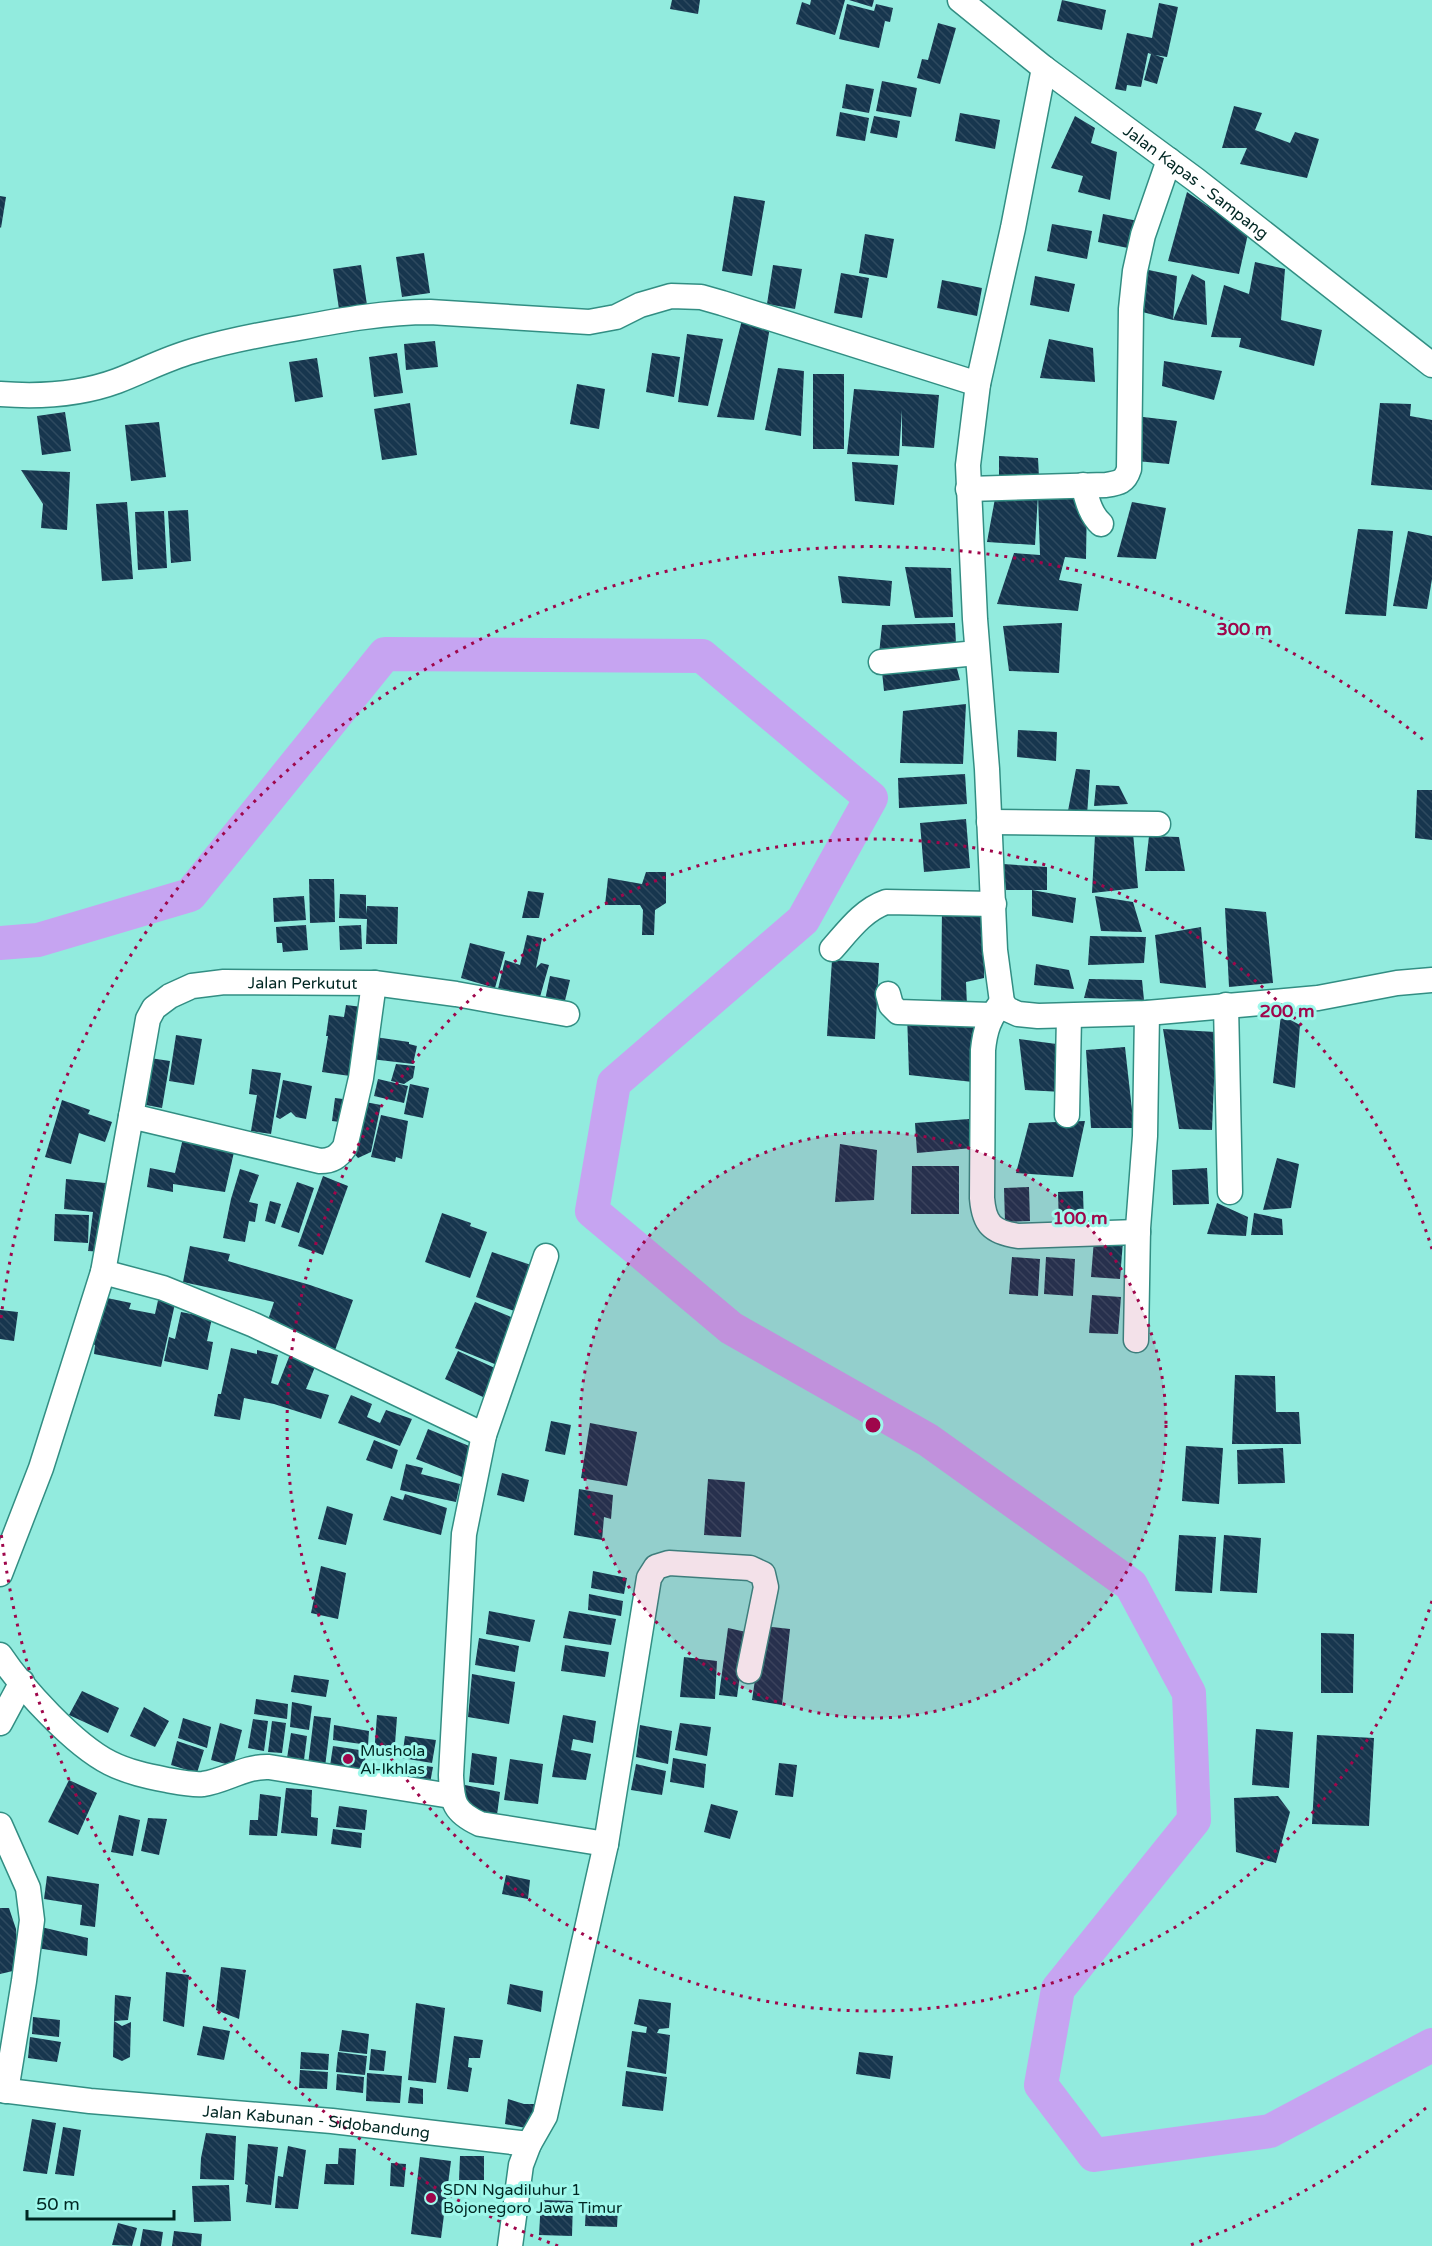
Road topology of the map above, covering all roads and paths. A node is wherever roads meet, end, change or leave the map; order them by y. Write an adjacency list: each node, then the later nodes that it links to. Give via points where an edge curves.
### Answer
1 (960, 0): 2 (street, Jalan Kapas - Sampang)
2 (1044, 68): 3 (street, Jalan Kapas - Sampang); 5 (street)
3 (1169, 160): 4 (street, Jalan Kapas - Sampang); 7 (street, via 1135,271 1129,469 1119,483)
4 (1432, 365)
5 (978, 384): 6 (street, via 740,308 685,296 658,298 616,317 589,322 430,312 334,321 196,350 115,382 76,392); 8 (street)
6 (0, 394)
7 (1083, 485): 8 (street); 9 (street, via 1088,504)
8 (968, 489): 10 (street)
9 (1101, 524)
10 (977, 653): 11 (street); 12 (street)
11 (881, 662)
12 (989, 822): 13 (street); 14 (street)
13 (1158, 824)
14 (994, 904): 15 (street, via 886,902 864,914); 20 (street)
15 (832, 950)
16 (1432, 980): 19 (street, via 1318,998)
17 (374, 983): 22 (street, Jalan Perkutut); 25 (street, Jalan Perkutut, via 224,981 192,986 170,996 154,1008 148,1019); 25 (street, via 361,1078 345,1147 338,1156 320,1161)
18 (888, 994): 20 (street, via 898,1012)
19 (1226, 1005): 21 (street); 26 (street)
20 (996, 1009): 23 (street); 27 (street, via 986,1030 981,1097 982,1198 987,1222 995,1230 1018,1236)
21 (1147, 1013): 23 (street); 27 (street, via 1145,1136)
22 (567, 1014)
23 (1069, 1016): 24 (street)
24 (1067, 1115)
25 (131, 1116): 29 (street, Jalan Perkutut)
26 (1230, 1192)
27 (1138, 1232): 30 (street)
28 (546, 1256): 31 (street)
29 (103, 1272): 31 (street, via 163,1288 254,1324); 32 (street, Jalan Perkutut, via 41,1468)
30 (1136, 1341)
31 (484, 1436): 37 (street, via 464,1534)
32 (0, 1574)
33 (0, 1655): 35 (street)
34 (749, 1671): 39 (street, via 766,1587 762,1574 750,1568 681,1563 656,1567 649,1578)
35 (22, 1682): 36 (street); 37 (street, via 90,1750 139,1774 204,1784 248,1768 269,1767)
36 (0, 1723)
37 (451, 1796): 39 (street, via 465,1817 480,1824)
38 (0, 1825): 40 (street, via 28,1888 32,1920)
39 (606, 1844): 41 (street, via 545,2116)
40 (3, 2091): 41 (street, Jalan Kabunan - Sidobandung, via 332,2121)
41 (529, 2144): 42 (street, via 520,2173)
42 (510, 2246)

